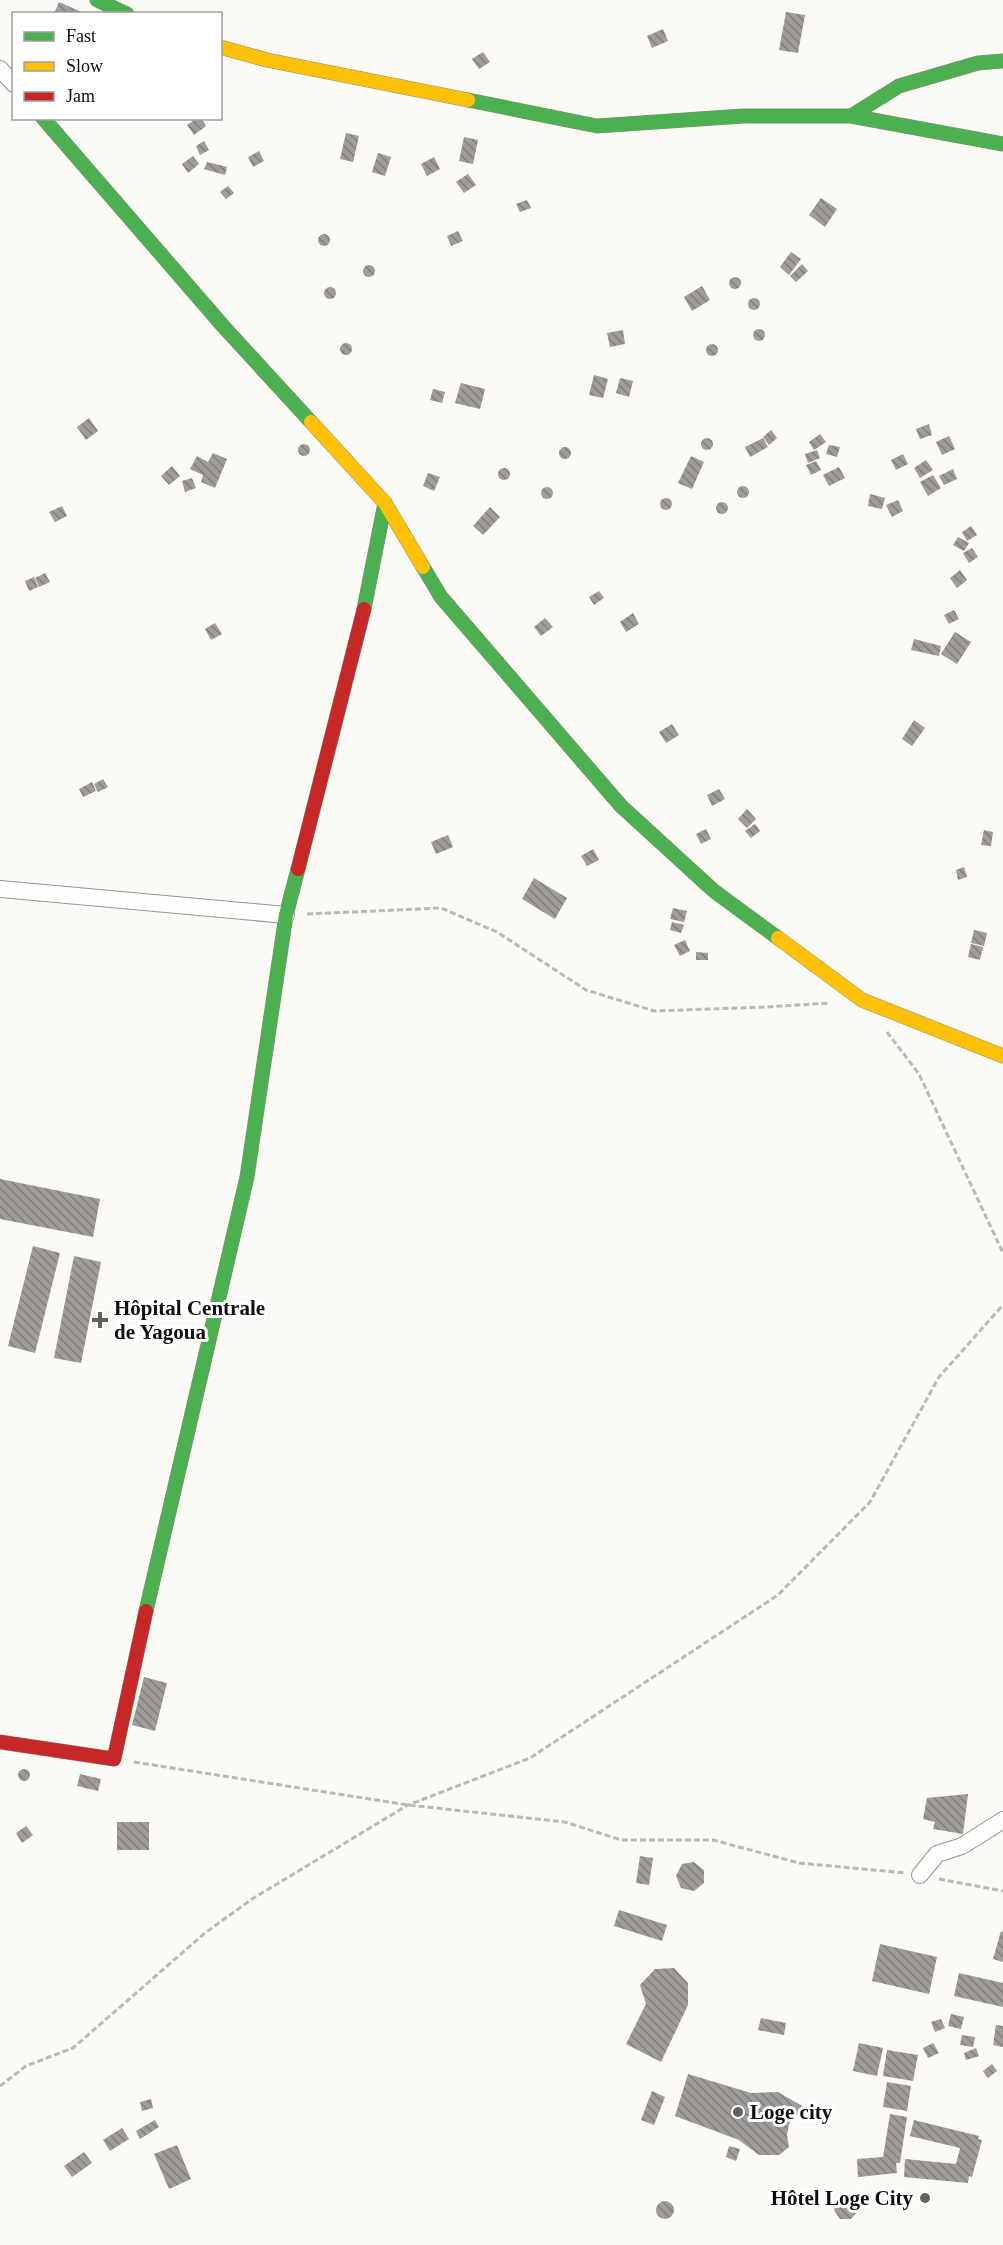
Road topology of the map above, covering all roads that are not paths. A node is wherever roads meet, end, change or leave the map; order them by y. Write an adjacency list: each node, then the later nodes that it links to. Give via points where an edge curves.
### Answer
1 (96, 0): 2 (street)
2 (123, 12)
3 (222, 48): 7 (street, via 597,126 743,116)
4 (1003, 61): 7 (street, via 978,63 899,86)
5 (0, 69): 6 (street)
6 (12, 82)
7 (851, 116): 9 (street)
8 (45, 120): 10 (street, via 223,326)
9 (1003, 144)
10 (385, 503): 12 (street, via 362,618); 13 (street, via 441,597 621,806 714,891 862,1000)
11 (0, 889): 12 (street)
12 (286, 915): 14 (street, via 247,1177 114,1759)
13 (1003, 1056)
14 (0, 1742)
15 (1003, 1820): 16 (street, via 962,1846 937,1854)
16 (920, 1875)

